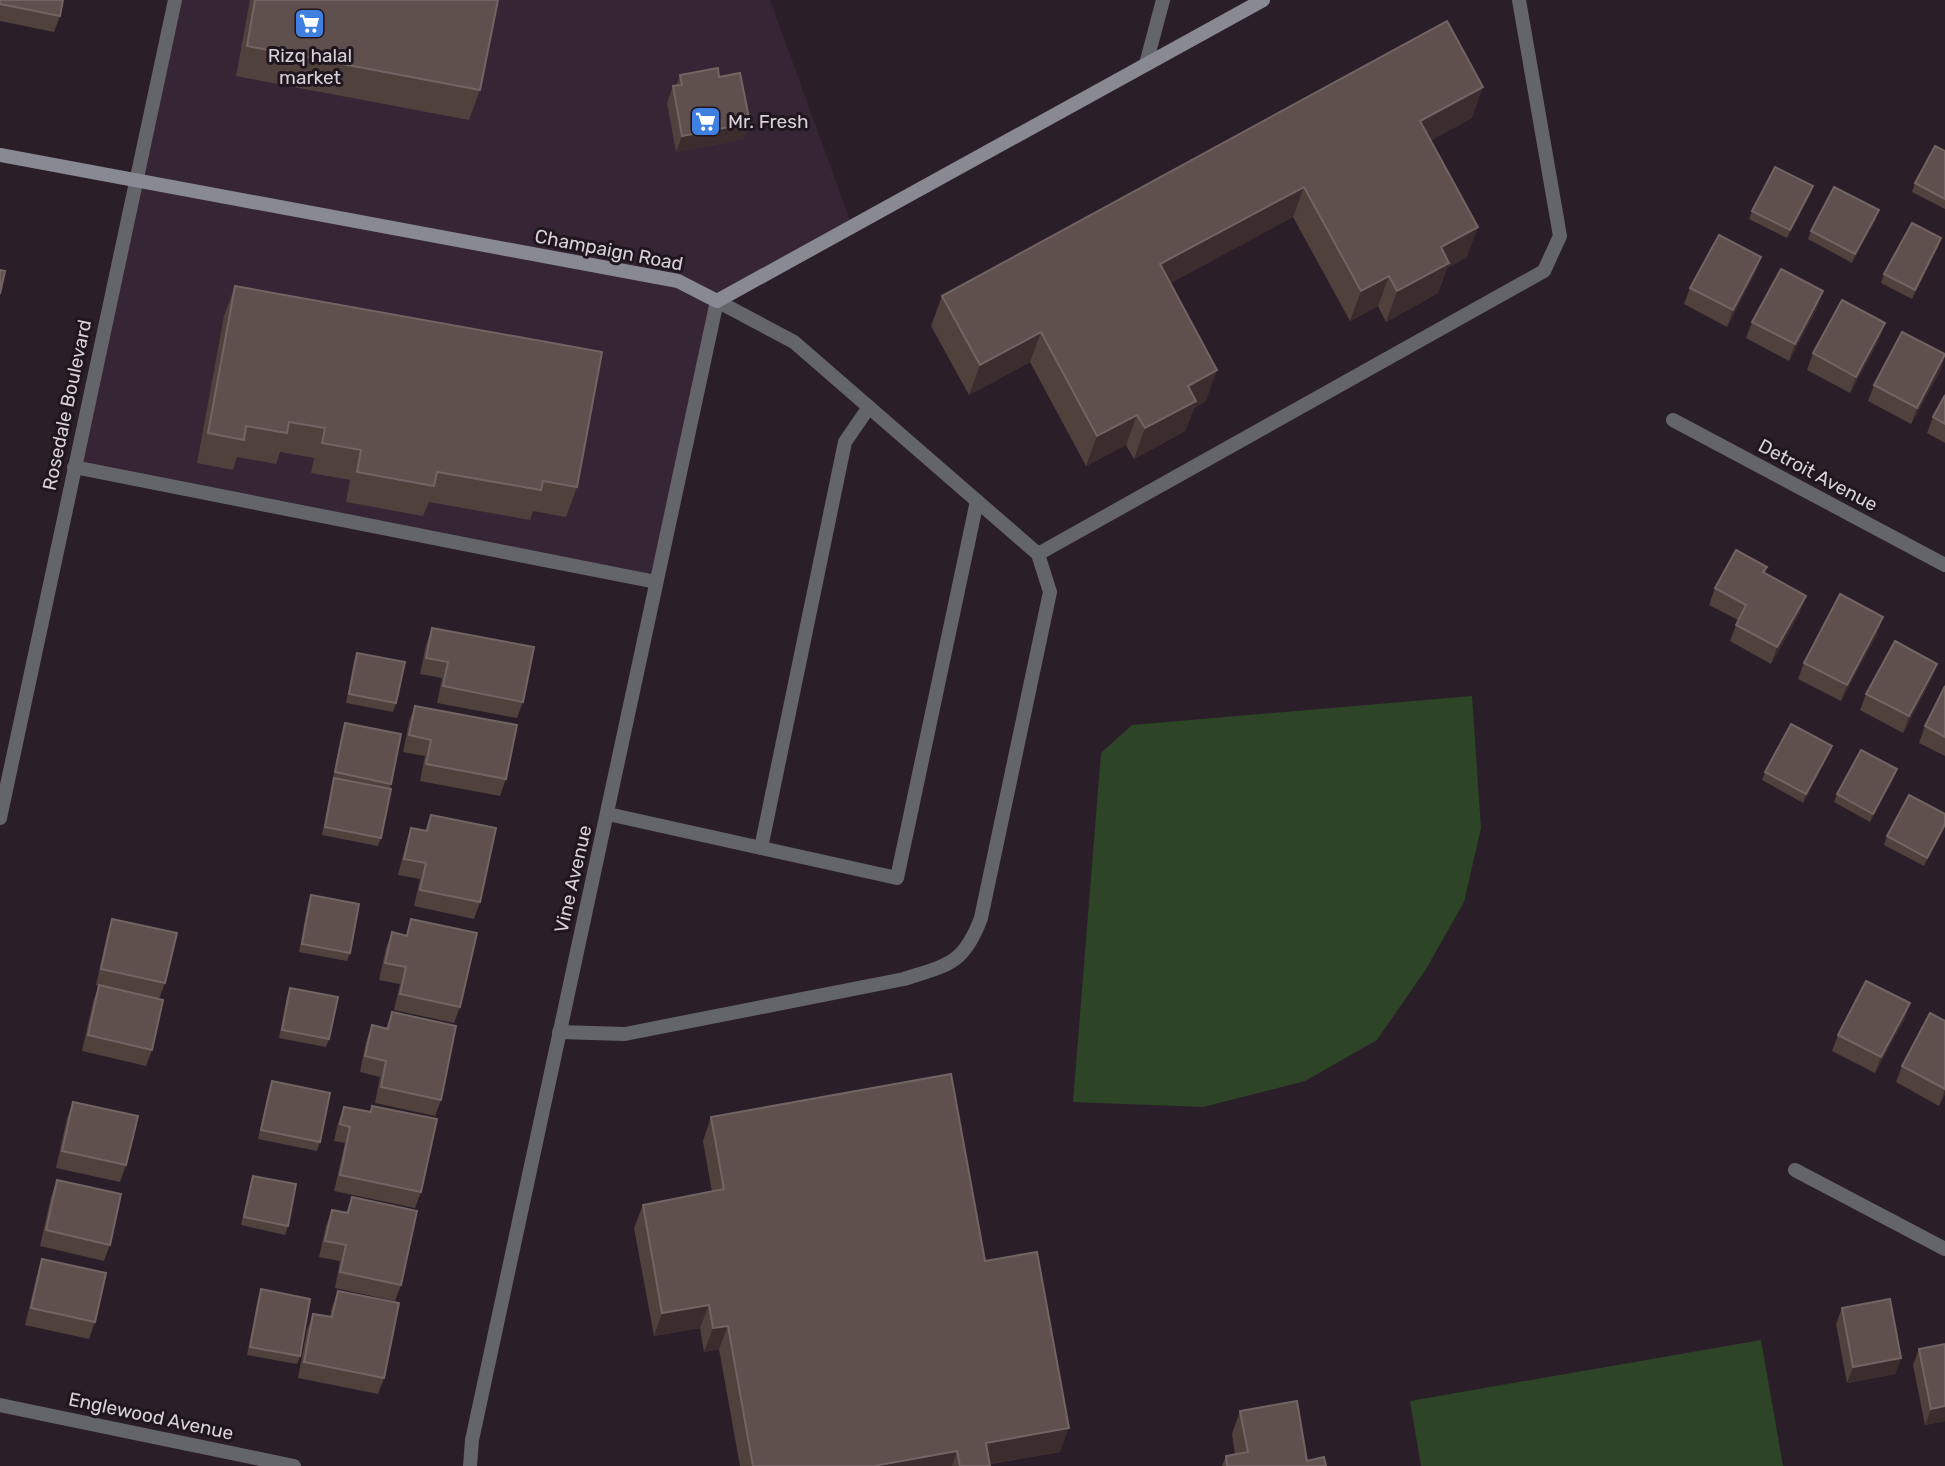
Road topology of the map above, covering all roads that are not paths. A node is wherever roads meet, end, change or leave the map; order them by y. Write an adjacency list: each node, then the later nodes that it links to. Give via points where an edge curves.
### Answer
1 (175, 0): 7 (street, Rosedale Boulevard)
2 (1163, 0): 5 (street)
3 (1264, 0): 5 (street)
4 (1519, 0): 13 (street, via 1560,236 1544,271)
5 (1146, 64): 8 (street)
6 (0, 155): 7 (street, Champaign Road)
7 (136, 181): 8 (street, Champaign Road, via 678,281); 11 (street, Rosedale Boulevard)
8 (717, 301): 9 (street, via 794,342); 15 (street, Vine Avenue)
9 (869, 407): 12 (street); 19 (street, via 845,442)
10 (1673, 420): 14 (street, Detroit Avenue)
11 (74, 467): 15 (street); 16 (street, Rosedale Boulevard)
12 (977, 501): 13 (street); 19 (street, via 897,878)
13 (1038, 554): 20 (street, via 1050,592 981,918 971,945 945,966 904,979 625,1034)
14 (1945, 565)
15 (656, 582): 17 (street, Vine Avenue)
16 (3, 788): 18 (street, Rosedale Boulevard)
17 (608, 814): 19 (street); 20 (street, Vine Avenue)
18 (0, 818)
19 (761, 848)
20 (559, 1032): 25 (street, Vine Avenue)
21 (1795, 1170): 22 (street)
22 (1945, 1249)
23 (0, 1405): 24 (street, Englewood Avenue)
24 (294, 1466)
25 (470, 1466)

